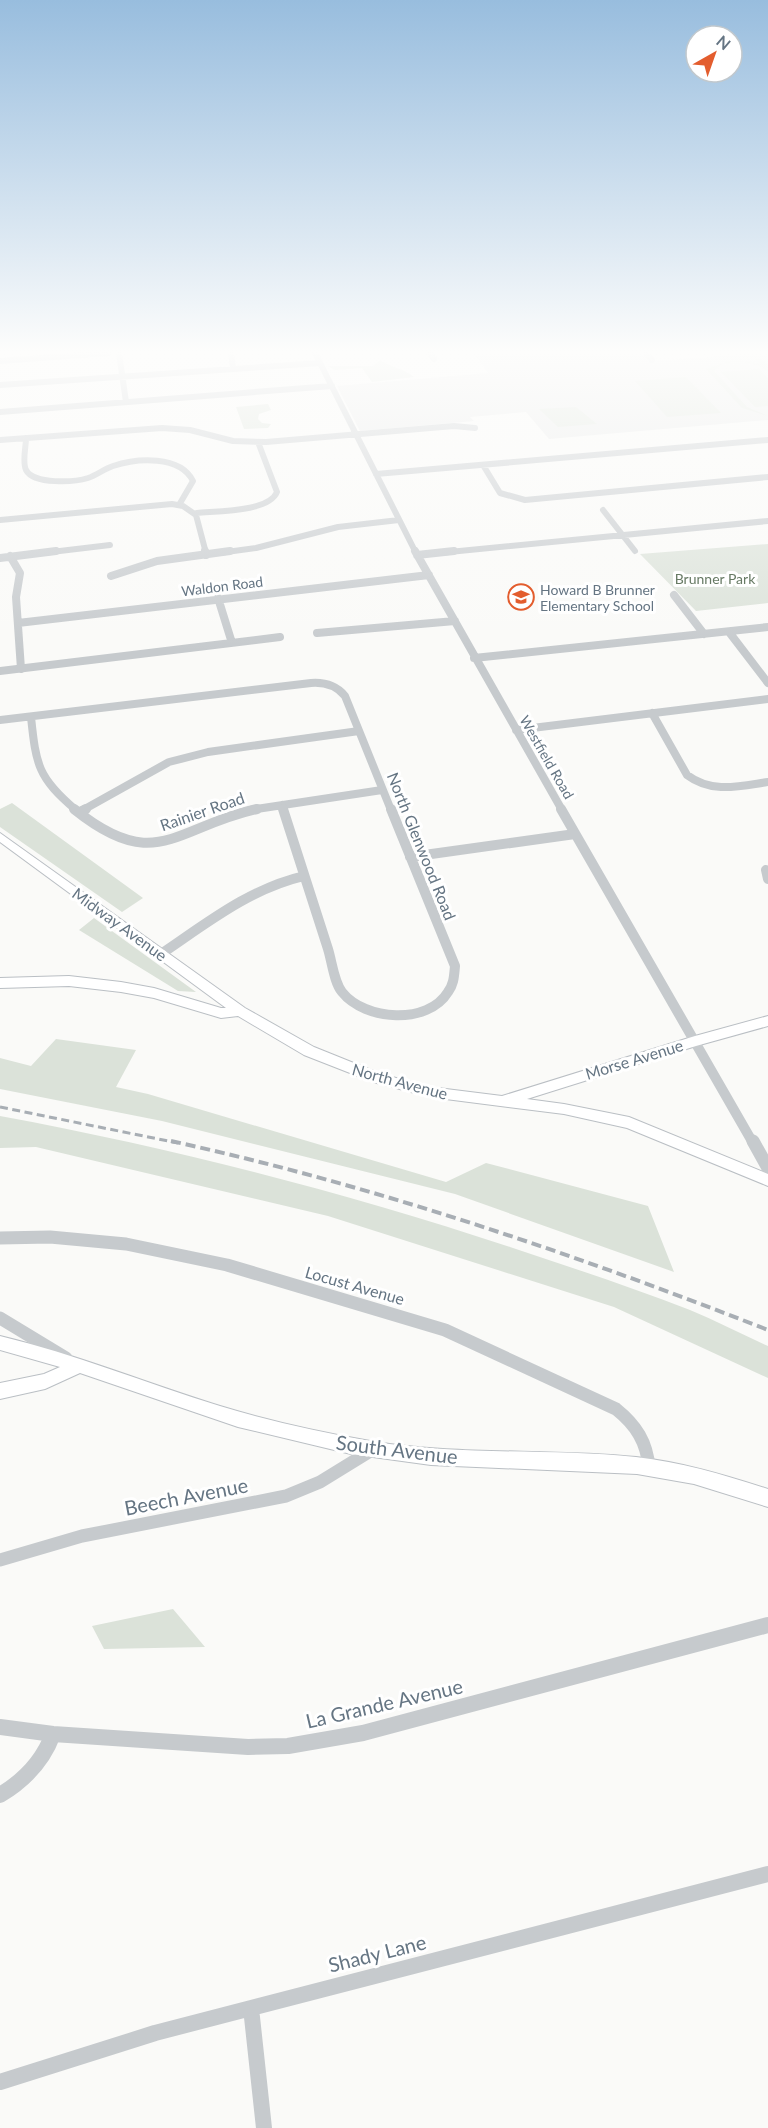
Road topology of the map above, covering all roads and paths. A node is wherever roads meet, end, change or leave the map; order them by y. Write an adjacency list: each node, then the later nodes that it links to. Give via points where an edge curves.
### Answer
1 (26, 452): 8 (street, via 26,471 43,480 84,479 133,462 181,467 193,481)
2 (262, 452): 10 (street, via 277,492 275,498 258,507)
3 (365, 452): 6 (street, Westfield Road)
4 (628, 452): 5 (street)
5 (483, 465): 6 (street); 7 (street, via 500,494 525,500)
6 (376, 474): 12 (street, Westfield Road)
7 (768, 477)
8 (179, 505): 10 (street); 11 (street)
9 (603, 510): 14 (street)
10 (197, 513): 17 (street)
11 (0, 520)
12 (399, 520): 17 (street, via 338,527 270,545); 18 (street, Westfield Road)
13 (768, 521): 14 (street)
14 (624, 536): 16 (street); 18 (street)
15 (110, 545): 19 (street)
16 (635, 551)
17 (206, 555): 22 (street, via 157,561)
18 (417, 555): 21 (street, Westfield Road)
19 (10, 556): 20 (street); 26 (street, via 20,573 16,597)
20 (0, 558)
21 (429, 575): 24 (street, Waldon Road); 25 (street, Westfield Road)
22 (111, 576)
23 (674, 595): 30 (street)
24 (218, 598): 26 (street, Waldon Road); 32 (street)
25 (455, 621): 29 (street); 33 (street, Westfield Road)
26 (18, 623): 34 (street)
27 (768, 627): 28 (street)
28 (729, 632): 30 (street); 36 (street)
29 (317, 633)
30 (704, 633): 33 (street)
31 (280, 637): 32 (street)
32 (232, 643): 34 (street)
33 (474, 658): 41 (street, Westfield Road)
34 (21, 669): 35 (street)
35 (0, 671)
36 (768, 683)
37 (768, 699): 38 (street)
38 (652, 713): 41 (street); 43 (street, via 694,782 719,788)
39 (31, 717): 40 (street); 42 (street, North Glenwood Road, via 311,683 327,684 343,693); 46 (street, Rainier Road, via 44,778 51,790)
40 (0, 720)
41 (516, 730): 47 (street, Westfield Road)
42 (359, 731): 44 (street, North Glenwood Road); 46 (street, via 208,752 177,760)
43 (768, 782)
44 (382, 790): 45 (street, Rainier Road); 49 (street, North Glenwood Road)
45 (282, 805): 46 (street, Rainier Road, via 233,814 175,839 148,843 117,837); 50 (street)
46 (80, 812)
47 (575, 834): 49 (street); 55 (street, Westfield Road)
48 (0, 837): 51 (main road, Midway Avenue)
49 (410, 857): 50 (street, North Glenwood Road, via 453,961 455,975 446,996 417,1013 398,1016 373,1012 357,1005 342,991)
50 (304, 876): 51 (street, via 241,901)
51 (161, 954): 53 (main road, Midway Avenue)
52 (0, 983): 53 (main road, North Avenue, via 69,981 121,987 221,1013)
53 (240, 1011): 57 (main road, North Avenue, via 351,1070 430,1092)
54 (768, 1021): 55 (main road, Morse Avenue)
55 (695, 1041): 56 (main road, Morse Avenue); 59 (street, Westfield Road)
56 (554, 1084): 57 (main road, Morse Avenue); 58 (main road, via 552,1094)
57 (501, 1102): 58 (main road, North Avenue)
58 (564, 1109): 60 (main road, North Avenue, via 630,1123)
59 (768, 1168)
60 (768, 1180)
61 (0, 1238): 67 (street, Locust Avenue, via 126,1244 200,1258 445,1330 616,1409 642,1436)
62 (0, 1318): 64 (street)
63 (0, 1343): 64 (main road, South Avenue)
64 (80, 1366): 65 (main road, via 45,1381); 66 (main road, South Avenue, via 222,1414)
65 (0, 1391)
66 (372, 1450): 67 (main road, South Avenue); 69 (street, Beech Avenue, via 320,1482 286,1496 82,1536)
67 (649, 1468): 68 (main road, South Avenue)
68 (768, 1498)
69 (0, 1560)
70 (768, 1624): 72 (street, La Grande Avenue, via 326,1741 248,1747)
71 (0, 1727): 72 (street, La Grande Avenue)
72 (53, 1734): 73 (street, via 31,1771)
73 (0, 1794)
74 (768, 1874): 75 (street, Shady Lane)
75 (251, 2008): 76 (street, Shady Lane, via 154,2033); 77 (street)
76 (0, 2082)
77 (264, 2128)

